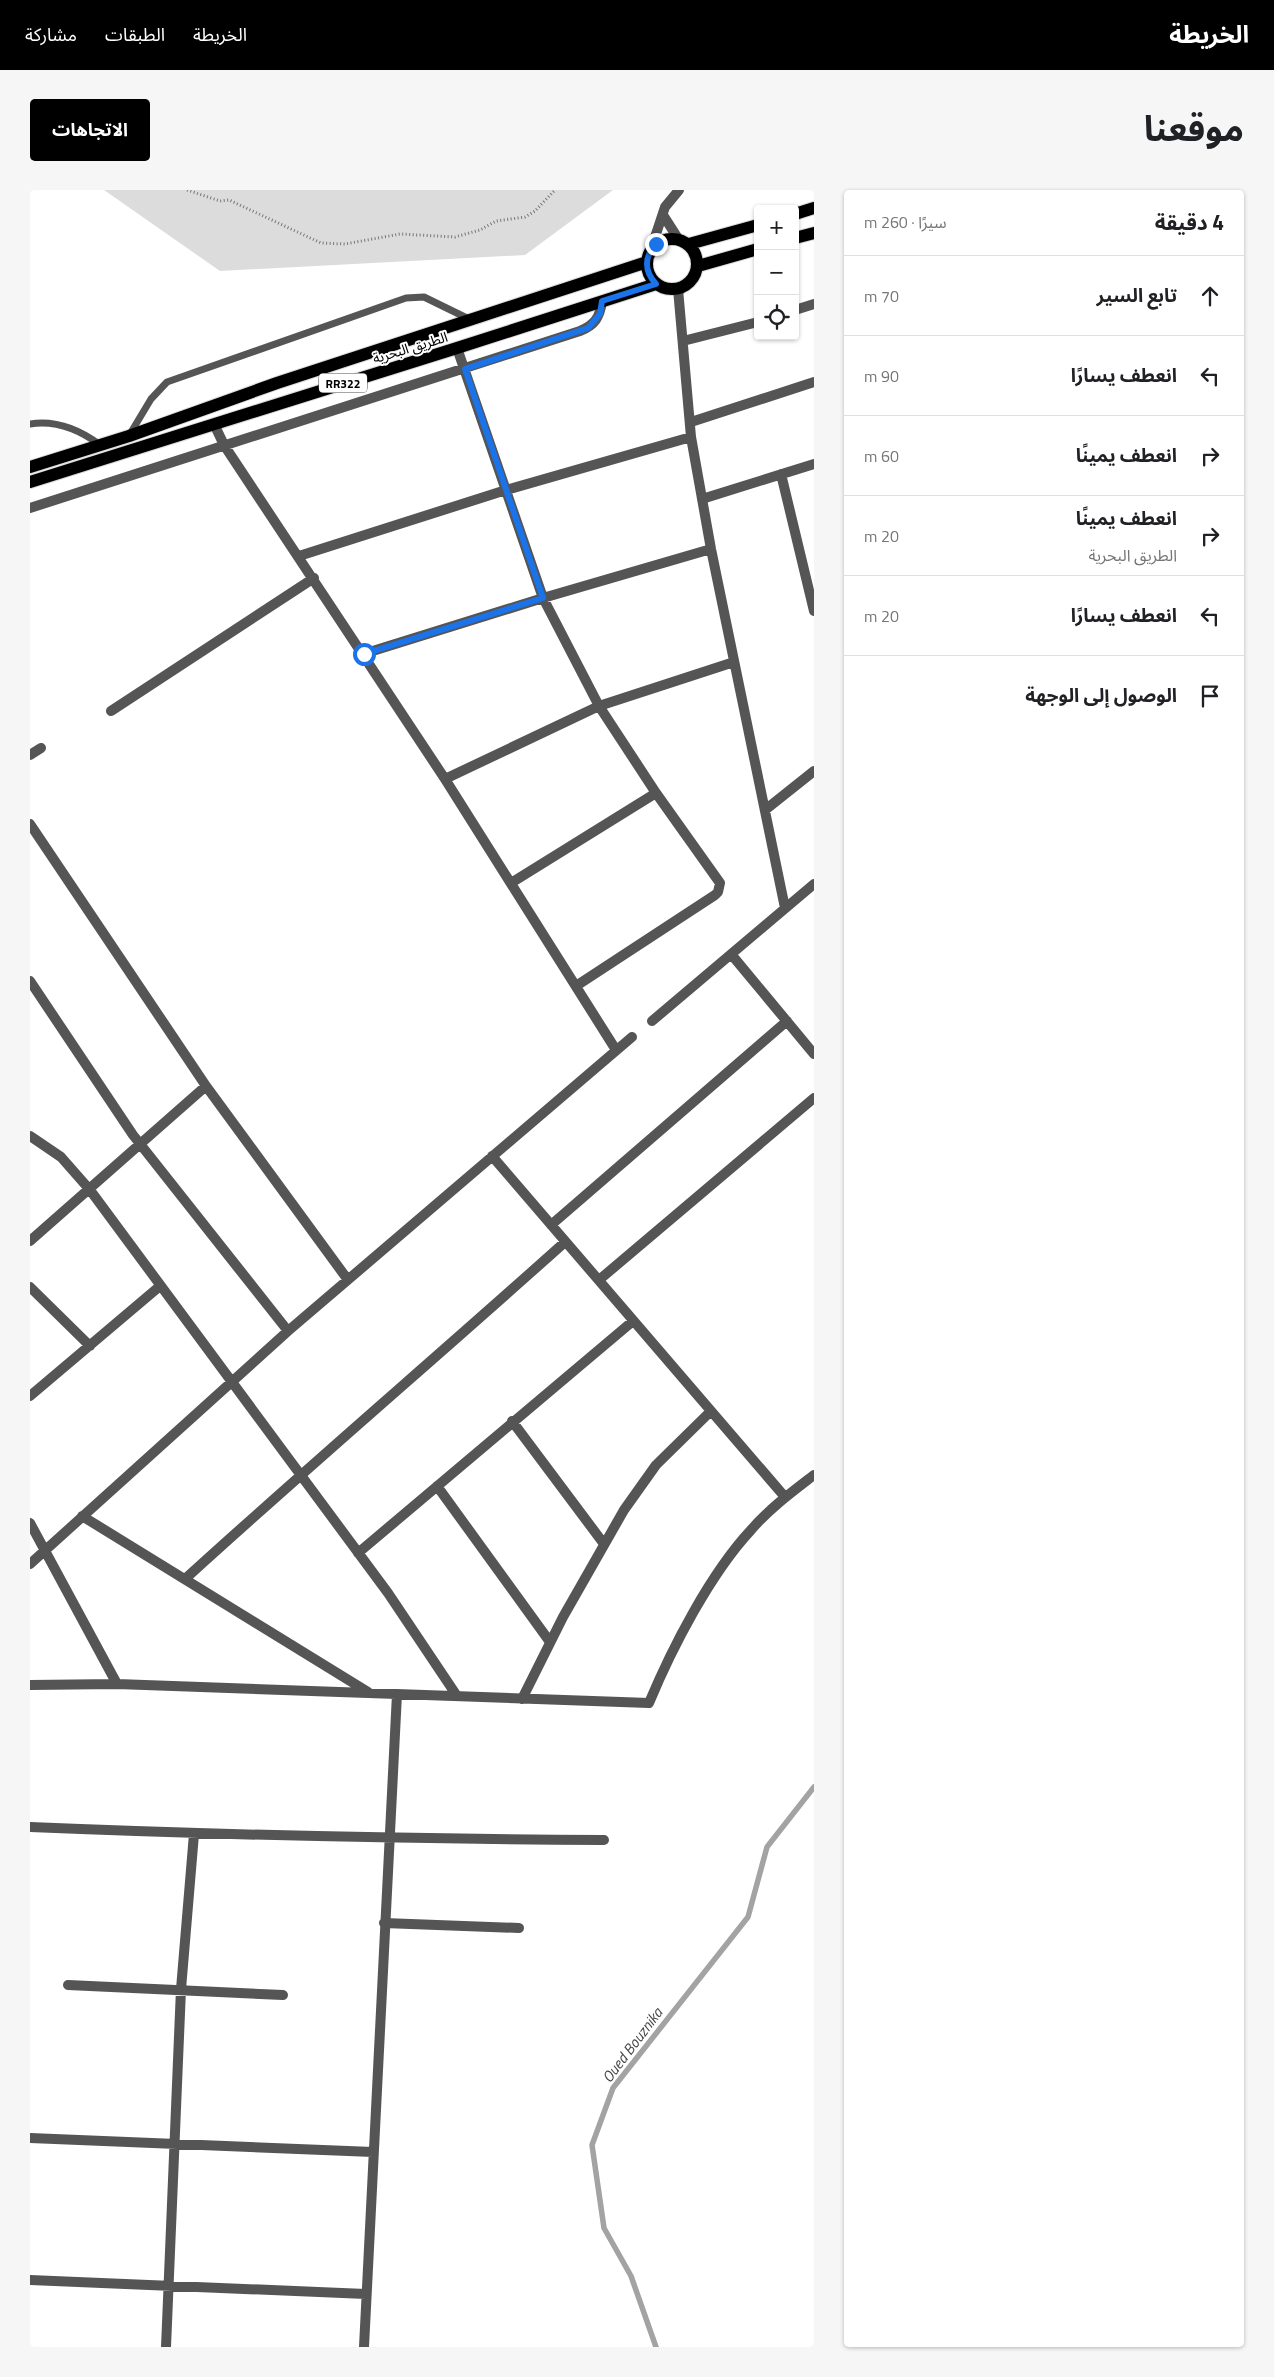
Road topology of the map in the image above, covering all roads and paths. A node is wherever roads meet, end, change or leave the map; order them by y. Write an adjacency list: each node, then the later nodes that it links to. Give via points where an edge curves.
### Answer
1 (187, 190): 2 (path, via 220,201 229,200 321,243 345,244 400,234 455,237 480,230 496,221 525,217)
2 (556, 190)
3 (679, 190): 6 (street, via 669,200)
4 (814, 208): 5 (main road)
5 (799, 213)
6 (663, 215): 10 (street); 11 (street)
7 (754, 226): 10 (main road)
8 (814, 233): 9 (main road)
9 (799, 237)
10 (684, 242): 11 (main road, via 662,240); 14 (main road, via 697,258)
11 (651, 249): 13 (main road)
12 (754, 250): 14 (main road)
13 (647, 262): 15 (main road, via 650,278); 20 (main road, الطريق البحرية / RR322)
14 (698, 266): 16 (main road, via 692,281)
15 (656, 284): 16 (main road, via 670,290); 17 (main road, الطريق البحرية / RR322)
16 (678, 289): 22 (street)
17 (602, 301): 23 (main road, الطريق البحرية / RR322); 24 (street, via 600,314 588,328)
18 (814, 304): 19 (street)
19 (799, 309)
20 (472, 321): 29 (main road, الطريق البحرية / RR322, via 278,383); 29 (lane, via 424,298 406,298 167,382 151,399)
21 (754, 323): 22 (street)
22 (683, 341): 26 (street)
23 (457, 348): 24 (street); 28 (main road, الطريق البحرية / RR322)
24 (465, 369): 32 (street); 37 (street)
25 (814, 382): 26 (street)
26 (691, 422): 30 (street)
27 (30, 424): 31 (lane, via 64,426)
28 (214, 424): 32 (street); 36 (main road, الطريق البحرية / RR322)
29 (129, 436): 31 (main road, الطريق البحرية / RR322)
30 (692, 437): 37 (street); 38 (street)
31 (100, 445): 34 (main road, الطريق البحرية / RR322)
32 (224, 445): 39 (street); 41 (street)
33 (814, 464): 35 (street)
34 (30, 467)
35 (781, 474): 38 (street); 44 (street)
36 (30, 482)
37 (506, 490): 41 (street); 43 (street)
38 (702, 499): 40 (street)
39 (30, 508)
40 (711, 549): 43 (street); 46 (street)
41 (299, 556): 42 (street)
42 (314, 578): 45 (street); 48 (street)
43 (543, 598): 45 (street); 47 (street)
44 (814, 612)
45 (364, 654): 52 (street)
46 (734, 662): 47 (street); 54 (street)
47 (599, 706): 52 (street); 53 (street)
48 (111, 711)
49 (41, 748): 50 (street)
50 (30, 755)
51 (814, 771): 54 (street)
52 (445, 779): 56 (street)
53 (656, 793): 56 (street); 61 (street, via 717,877 720,882 718,892)
54 (765, 810): 58 (street)
55 (30, 824): 67 (street)
56 (511, 883): 61 (street)
57 (814, 884): 58 (street)
58 (785, 908): 59 (street)
59 (731, 954): 62 (street); 63 (street)
60 (30, 981): 70 (street)
61 (576, 986): 65 (street)
62 (652, 1021)
63 (787, 1021): 66 (street); 73 (street)
64 (632, 1037): 65 (street)
65 (616, 1050): 71 (street)
66 (814, 1054)
67 (206, 1086): 70 (street); 76 (street)
68 (814, 1098): 77 (street)
69 (30, 1136): 72 (street, via 61,1157)
70 (140, 1144): 72 (street); 81 (street)
71 (492, 1156): 73 (street); 76 (street)
72 (90, 1190): 74 (street); 78 (street)
73 (551, 1225): 75 (street)
74 (30, 1241)
75 (565, 1242): 77 (street); 87 (street, via 422,1371)
76 (348, 1280): 81 (street)
77 (598, 1280): 80 (street)
78 (160, 1286): 82 (street); 83 (street)
79 (30, 1287): 82 (street)
80 (633, 1320): 85 (street); 86 (street)
81 (288, 1331): 83 (street)
82 (90, 1346): 84 (street)
83 (232, 1381): 87 (street); 91 (street)
84 (30, 1396)
85 (711, 1411): 90 (street); 93 (street, via 656,1465)
86 (512, 1421): 89 (street); 93 (street)
87 (300, 1474): 95 (street); 97 (street)
88 (814, 1475): 90 (street)
89 (437, 1486): 95 (street); 98 (street)
90 (785, 1497): 104 (street, via 750,1530 722,1567 663,1669 649,1703)
91 (82, 1516): 94 (street); 97 (street)
92 (30, 1523): 94 (street)
93 (604, 1544): 98 (street)
94 (44, 1550): 96 (street); 99 (street)
95 (358, 1553): 103 (street)
96 (30, 1564)
97 (184, 1579): 101 (street)
98 (550, 1642): 104 (street)
99 (117, 1684): 100 (street); 101 (street)
100 (30, 1685)
101 (368, 1692): 102 (street)
102 (396, 1694): 103 (street); 107 (street)
103 (457, 1696): 104 (street)
104 (522, 1698)
105 (30, 1827): 106 (street)
106 (194, 1834): 107 (street); 112 (street)
107 (388, 1839): 108 (street); 109 (street)
108 (604, 1840)
109 (384, 1923): 110 (street); 116 (street)
110 (519, 1928)
111 (68, 1985): 112 (street)
112 (181, 1989): 113 (street); 115 (street)
113 (283, 1995)
114 (30, 2138): 115 (street)
115 (174, 2145): 116 (street); 118 (street)
116 (373, 2152): 119 (street)
117 (30, 2280): 118 (street)
118 (168, 2285): 119 (street); 120 (street)
119 (366, 2294): 121 (street)
120 (166, 2347)
121 (364, 2347)

